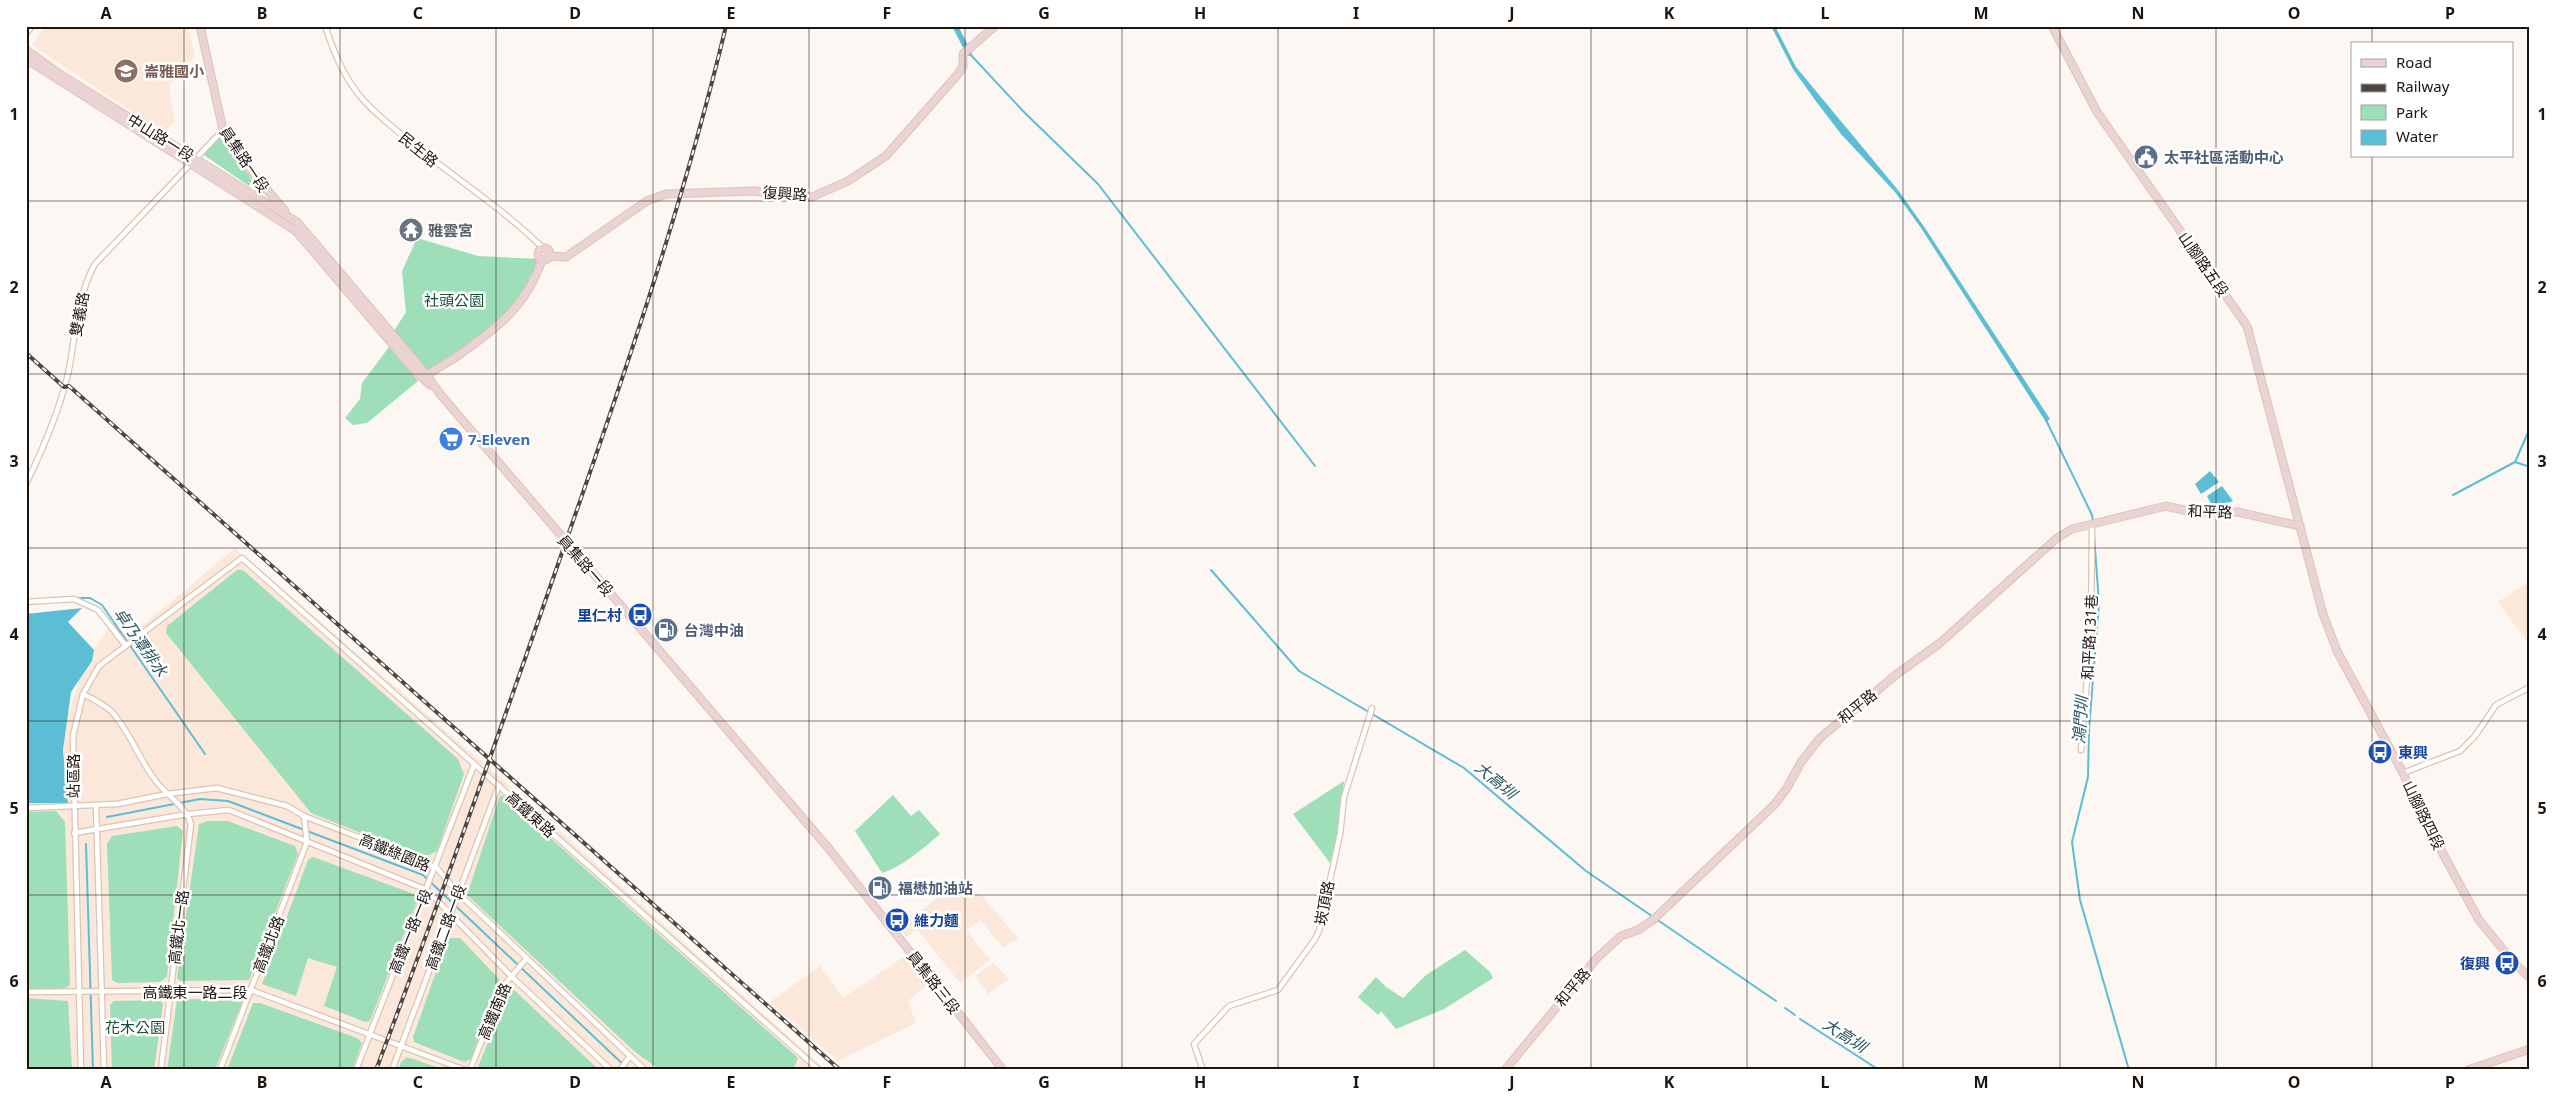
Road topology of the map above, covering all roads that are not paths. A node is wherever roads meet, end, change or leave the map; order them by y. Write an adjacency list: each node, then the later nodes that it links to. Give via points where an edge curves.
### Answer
1 (32, 26): 6 (street)
2 (200, 26): 9 (main road, 員集路一段)
3 (324, 26): 13 (street, 民生路, via 339,65 356,92 431,159 503,213)
4 (995, 26): 14 (main road, 復興路, via 964,53 959,73 886,156 848,181 812,197 753,191 666,194 648,201 566,257)
5 (2052, 26): 18 (main road, 山腳路五段, via 2097,112 2247,326)
6 (26, 34)
7 (26, 50): 10 (main road, 中山路一段)
8 (26, 59): 10 (main road, 中山路一段)
9 (223, 130): 10 (street, 雙義路); 11 (main road, 員集路一段, via 276,202)
10 (193, 161): 11 (main road, 中山路一段); 12 (main road, 中山路一段); 16 (street, 雙義路, via 95,264 88,277 64,387)
11 (297, 222): 12 (main road); 15 (main road, 員集路一段)
12 (296, 231): 15 (main road, 員集路一段)
13 (543, 248): 14 (main road, via 538,254)
14 (546, 258): 15 (main road, via 513,312 483,338)
15 (425, 378): 38 (main road, 員集路一段)
16 (26, 484)
17 (2094, 523): 18 (main road, 和平路, via 2166,506 2192,512 2238,512); 25 (street, 和平路131巷, via 2091,632); 71 (main road, 和平路, via 2072,529 2057,538 1940,643 1820,738 1775,804 1655,918 1638,930 1621,936 1597,958)
18 (2300, 526): 27 (main road, 山腳路四段, via 2323,614 2337,651)
19 (242, 558): 21 (street, 站區路); 26 (street, 高鐵東路)
20 (26, 602): 21 (street, via 74,599 98,610)
21 (128, 645): 23 (street, 站區路, via 100,666)
22 (2530, 687): 27 (street, via 2496,705 2475,736 2460,751)
23 (83, 694): 29 (street, via 113,713 146,768); 30 (street, 站區路, via 73,736)
24 (1372, 708): 70 (street, 崁頂路, via 1344,797 1340,834 1319,931 1278,990 1229,1006 1194,1044)
25 (2081, 750)
26 (474, 764): 28 (street, 高鐵東路); 39 (street, 高鐵一路一段)
27 (2403, 773): 45 (main road, 山腳路四段, via 2418,808 2479,920)
28 (499, 786): 41 (street, 高鐵二路一段); 55 (street, 高鐵東路)
29 (167, 794): 31 (street, 高鐵綠園路); 33 (street); 34 (street, 高鐵綠園路, via 225,790 287,806)
30 (73, 805): 31 (street, 高鐵綠園路); 32 (street, 高鐵綠園路); 36 (street, 站區路)
31 (96, 806): 35 (street, 站區路)
32 (26, 808)
33 (188, 814): 35 (street, 高鐵綠園路); 37 (street, 高鐵綠園路, via 228,810); 47 (street, 高鐵北一路, via 191,824)
34 (304, 816): 37 (street, 高鐵北路); 39 (street, 高鐵綠園路)
35 (97, 830): 36 (street, 高鐵綠園路); 50 (street, 站區路)
36 (74, 833): 49 (street, 站區路)
37 (307, 842): 40 (street, 高鐵綠園路); 46 (street, 高鐵北路)
38 (830, 850): 56 (main road, 員集路三段)
39 (436, 867): 40 (street, 高鐵一路一段); 41 (street, 高鐵綠園路)
40 (427, 890): 42 (street, 高鐵綠園路); 51 (street, 高鐵一路一段)
41 (458, 892): 42 (street, 高鐵二路一段); 43 (street, 高鐵綠園路)
42 (449, 915): 44 (street, 高鐵綠園路); 52 (street, 高鐵二路一段)
43 (527, 958): 44 (street, 高鐵南路); 54 (street, 高鐵綠園路)
44 (510, 975): 64 (street, 高鐵南路); 65 (street, 高鐵綠園路)
45 (2530, 978)
46 (251, 990): 47 (street, 高鐵東一路二段); 51 (street, 高鐵東一路二段); 60 (street, 高鐵北路)
47 (170, 991): 50 (street, 高鐵東一路二段); 59 (street, 高鐵北一路)
48 (26, 992): 49 (street, 高鐵東一路二段)
49 (78, 993): 50 (street, 高鐵東一路二段); 57 (street, 站區路)
50 (102, 993): 58 (street, 站區路)
51 (370, 1033): 52 (street, 高鐵東一路二段); 61 (street, 高鐵一路一段)
52 (401, 1045): 62 (street, 高鐵二路一段); 63 (street, 高鐵東一路二段)
53 (2530, 1049): 72 (main road)
54 (630, 1056): 66 (street); 67 (street, 高鐵綠園路)
55 (812, 1064): 68 (street); 69 (street, 高鐵東路)
56 (1003, 1069)
57 (81, 1070)
58 (104, 1070)
59 (161, 1070)
60 (220, 1070)
61 (356, 1070)
62 (392, 1070)
63 (465, 1070)
64 (470, 1070)
65 (611, 1070)
66 (620, 1070)
67 (645, 1070)
68 (806, 1070)
69 (819, 1070)
70 (1203, 1070)
71 (1504, 1070)
72 (2468, 1070)

